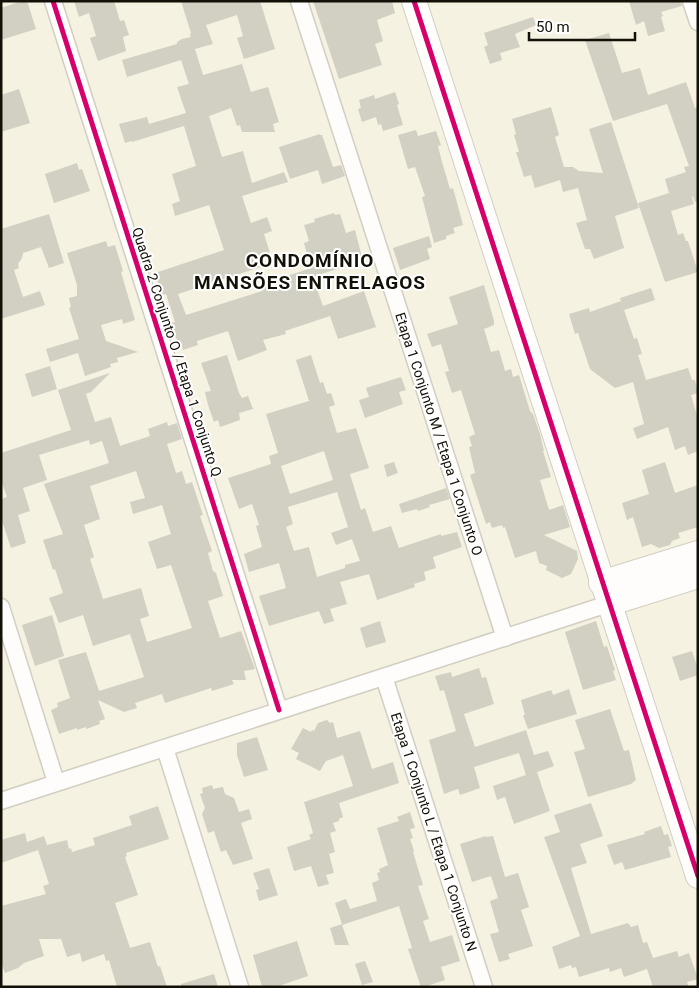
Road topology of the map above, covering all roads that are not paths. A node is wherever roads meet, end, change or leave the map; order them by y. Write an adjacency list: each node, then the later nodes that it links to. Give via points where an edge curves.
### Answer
1 (53, 1): 12 (street, Quadra 2 Conjunto O / Etapa 1 Conjunto Q)
2 (299, 1): 10 (street, Etapa 1 Conjunto M / Etapa 1 Conjunto O)
3 (414, 1): 8 (street)
4 (691, 1): 5 (street)
5 (698, 22)
6 (698, 553): 8 (street)
7 (698, 576): 8 (street)
8 (605, 594): 10 (street); 16 (street)
9 (1, 606): 14 (street)
10 (505, 638): 11 (street)
11 (384, 677): 12 (street); 18 (street, Etapa 1 Conjunto L / Etapa 1 Conjunto N)
12 (279, 710): 13 (street)
13 (165, 748): 14 (street); 17 (street)
14 (56, 782): 15 (street)
15 (1, 800)
16 (698, 876)
17 (240, 987)
18 (484, 987)

